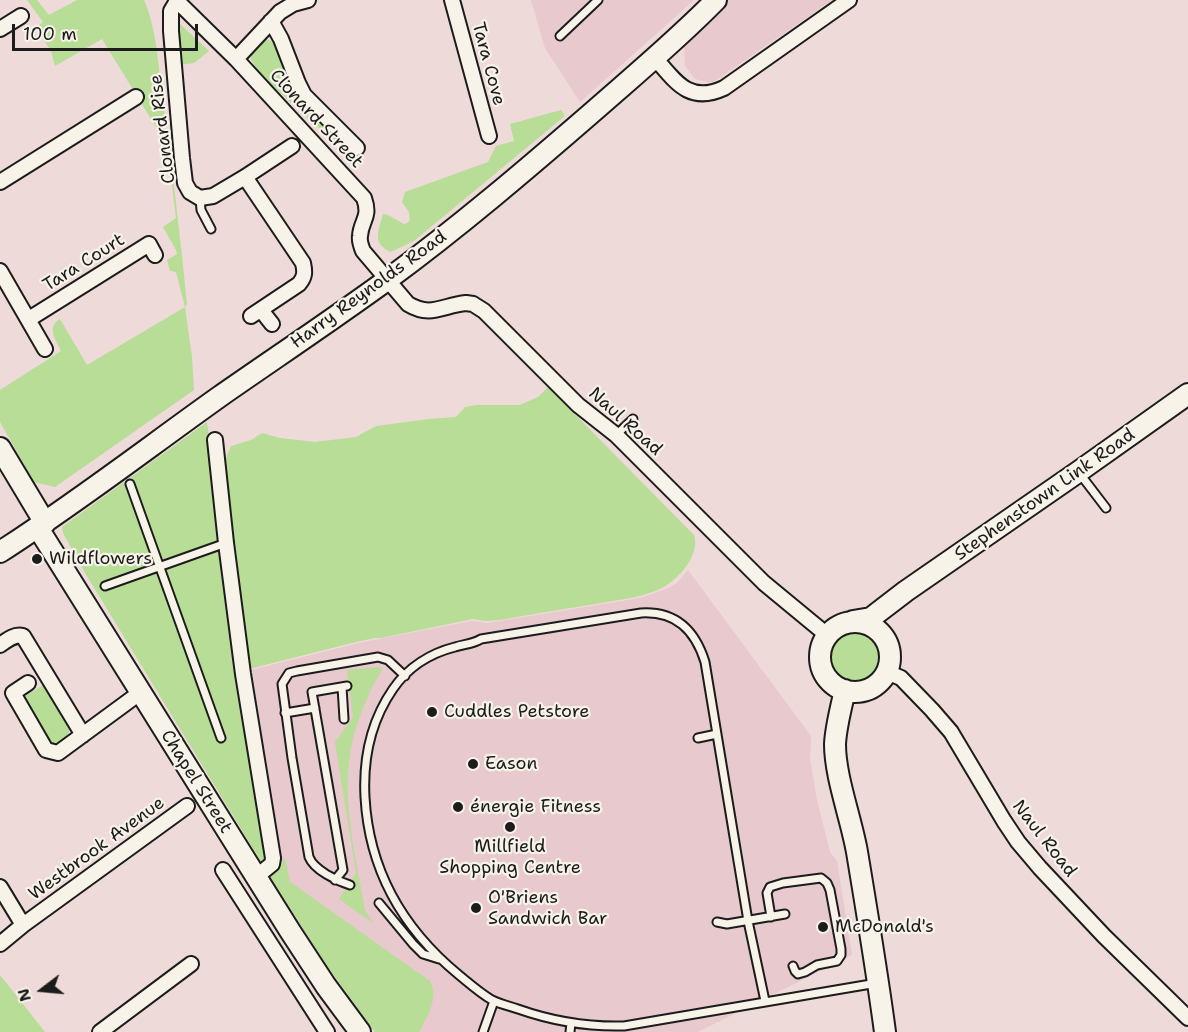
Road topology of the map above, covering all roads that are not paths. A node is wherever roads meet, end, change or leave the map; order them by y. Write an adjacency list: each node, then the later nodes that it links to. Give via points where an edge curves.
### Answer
1 (308, 0): 9 (street, via 293,4)
2 (452, 0): 15 (street, Tara Cove)
3 (598, 0): 11 (lane)
4 (716, 0): 12 (street, Harry Reynolds Road)
5 (849, 0): 7 (street)
6 (176, 1): 13 (street, Clonard Street); 20 (street, Clonard Rise, via 171,11 171,31 182,158 187,188)
7 (833, 5): 12 (street, via 712,94 688,91)
8 (21, 15): 10 (street)
9 (271, 21): 13 (street); 17 (street, via 304,95)
10 (0, 29)
11 (560, 36)
12 (655, 58): 24 (street, Harry Reynolds Road, via 495,196)
13 (236, 59): 24 (street, Clonard Street, via 364,198 367,211 360,243)
14 (136, 97): 19 (street, via 112,103)
15 (489, 136)
16 (292, 146): 18 (street, Clonard Rise)
17 (357, 148)
18 (245, 177): 20 (street, Clonard Rise, via 213,196); 26 (street, via 303,263 305,272 299,284 256,313)
19 (0, 182)
20 (200, 198): 21 (lane)
21 (211, 230)
22 (155, 255): 25 (street, Tara Court, via 148,244)
23 (0, 271): 25 (street)
24 (387, 280): 30 (street, Naul Road, via 417,310 466,303 479,307 578,405); 36 (street, Harry Reynolds Road)
25 (28, 318): 27 (street)
26 (272, 324)
27 (45, 349)
28 (1188, 394): 33 (street, Stephenstown Link Road)
29 (633, 419): 30 (lane)
30 (616, 435): 43 (street, Naul Road, via 764,584)
31 (215, 440): 37 (street)
32 (0, 448): 36 (street, Chapel Street)
33 (1078, 472): 35 (lane); 41 (street, Stephenstown Link Road)
34 (130, 484): 39 (lane)
35 (1106, 508)
36 (42, 525): 38 (street, Harry Reynolds Road); 50 (street, Chapel Street)
37 (226, 543): 39 (lane); 60 (street, via 273,858 272,864)
38 (0, 552)
39 (160, 566): 40 (lane); 56 (lane)
40 (105, 586)
41 (902, 596): 42 (street, Stephenstown Link Road, via 870,618); 44 (street, Stephenstown Link Road, via 886,628)
42 (853, 621): 43 (street); 44 (street, via 872,626)
43 (827, 635): 49 (street, via 820,663 829,680)
44 (886, 639): 46 (street, via 891,656)
45 (0, 645): 55 (street, via 23,636)
46 (887, 672): 49 (street, via 869,689); 77 (street, Naul Road, via 901,678 951,732 1004,821 1040,868)
47 (405, 676): 52 (lane, via 388,660 378,657 289,673 282,684); 54 (lane, via 435,653 481,639 631,614 662,614 682,624 701,648); 71 (lane, via 384,706 368,749 364,784 368,829 391,895 419,936)
48 (28, 683): 55 (street, via 13,693 46,750 62,752)
49 (845, 690): 74 (street, via 836,729 836,759 854,832)
50 (141, 692): 55 (street); 60 (street, Chapel Street)
51 (315, 708): 52 (lane); 53 (lane, via 312,692 344,687); 61 (lane, via 343,870)
52 (285, 713): 61 (lane, via 310,861)
53 (344, 719)
54 (717, 734): 57 (lane); 67 (lane)
55 (83, 735)
56 (221, 738)
57 (698, 738)
58 (187, 806): 69 (street, Westbrook Avenue)
59 (223, 870): 79 (street)
60 (256, 877): 81 (street, Chapel Street)
61 (335, 880): 62 (lane)
62 (350, 885)
63 (0, 887): 69 (street)
64 (379, 903): 71 (lane, via 423,954)
65 (785, 914): 66 (lane)
66 (771, 917): 67 (lane); 73 (lane, via 767,893 770,887 821,878 827,883 841,956 837,961 798,974)
67 (748, 921): 68 (lane); 76 (lane)
68 (717, 922)
69 (23, 925): 70 (street, Westbrook Avenue)
70 (0, 944)
71 (441, 959): 75 (lane)
72 (191, 964): 80 (street)
73 (794, 966)
74 (878, 982): 76 (lane); 84 (street)
75 (494, 1001): 78 (lane); 82 (lane)
76 (765, 1001): 78 (lane, via 624,1026)
77 (1188, 1018)
78 (572, 1023): 83 (lane)
79 (319, 1029)
80 (100, 1032)
81 (360, 1032)
82 (483, 1032)
83 (570, 1032)
84 (885, 1032)

